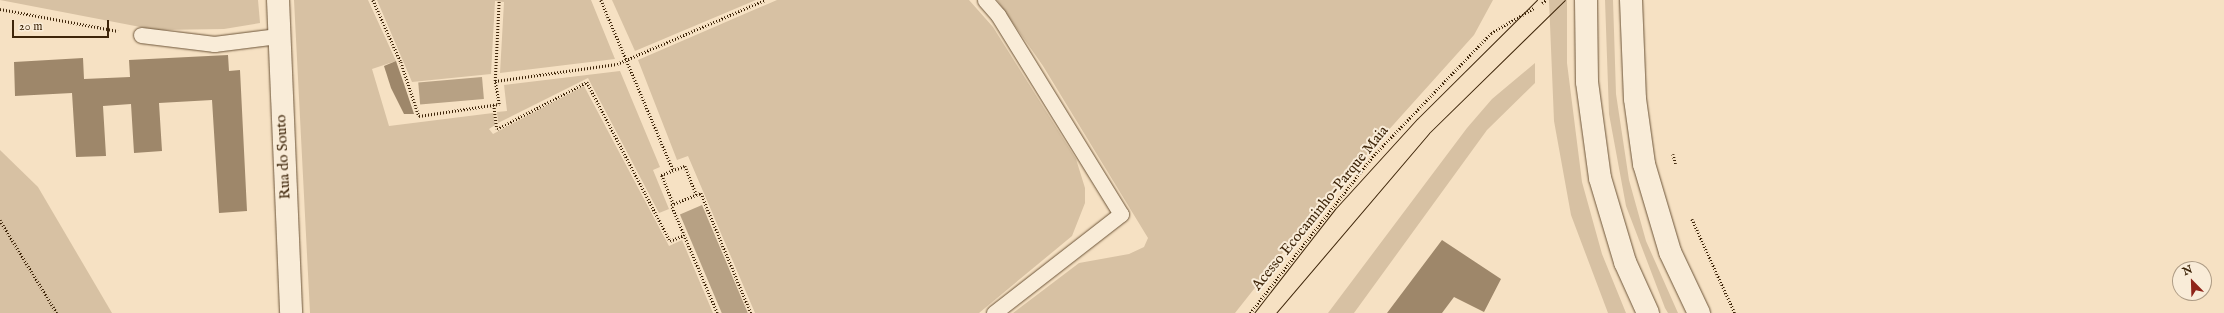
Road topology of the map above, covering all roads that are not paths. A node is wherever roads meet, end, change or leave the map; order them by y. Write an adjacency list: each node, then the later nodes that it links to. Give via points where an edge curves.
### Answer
1 (278, 0): 6 (main road, Rua do Souto)
2 (985, 0): 8 (lane, via 998,15 1122,214)
3 (1586, 0): 9 (main road, via 1587,82 1600,178 1625,262)
4 (1631, 0): 10 (main road, via 1633,72 1644,164 1670,252)
5 (141, 35): 6 (lane, via 214,44)
6 (277, 36): 7 (main road, Rua do Souto)
7 (291, 313)
8 (994, 313)
9 (1648, 313)
10 (1699, 313)

